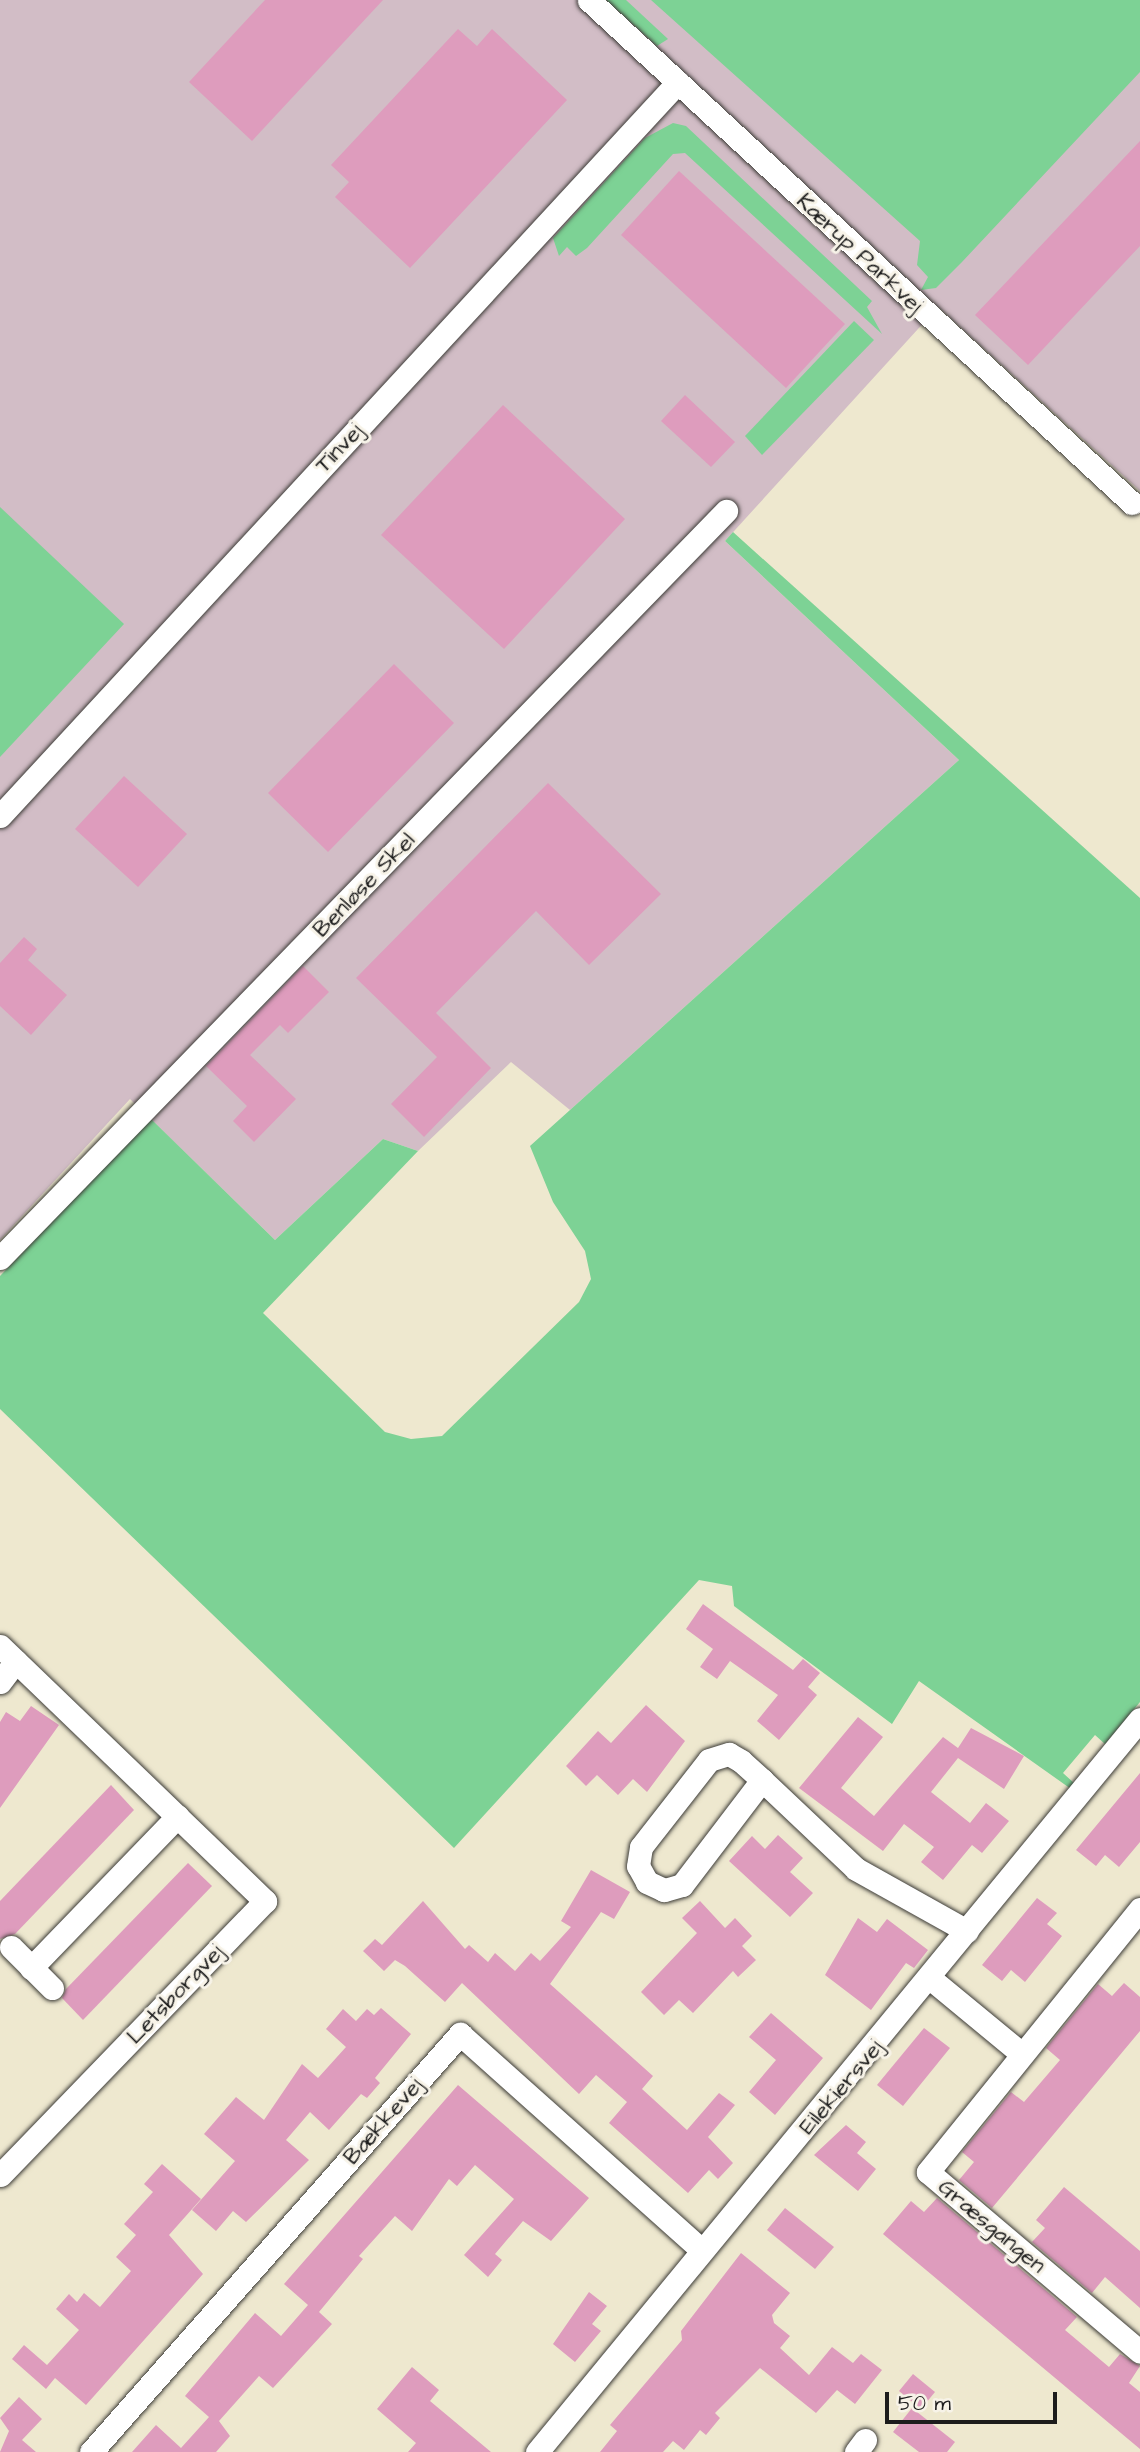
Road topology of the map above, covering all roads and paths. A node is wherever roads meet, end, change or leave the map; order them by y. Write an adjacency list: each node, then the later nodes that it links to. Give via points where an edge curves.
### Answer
1 (589, 0): 2 (street, Kærup Parkvej)
2 (677, 82): 3 (street, Kærup Parkvej); 5 (street, Tinvej)
3 (1132, 503)
4 (726, 511): 6 (street, Benløse Skel)
5 (0, 816)
6 (0, 1258)
7 (8, 1653): 8 (street, Letsborgvej); 11 (street, Letsborgvej)
8 (0, 1682)
9 (1140, 1719): 13 (street, Eilekiersvej)
10 (762, 1780): 10 (street, via 735,1757 709,1760 640,1847 638,1866 647,1882 664,1890 682,1885); 13 (street, via 856,1868)
11 (177, 1816): 15 (street); 19 (street, Letsborgvej, via 265,1901)
12 (1140, 1909): 18 (street, Græsgangen)
13 (967, 1931): 16 (street, Eilekiersvej)
14 (11, 1947): 15 (street)
15 (32, 1968): 17 (street)
16 (931, 1979): 18 (street); 20 (street, Eilekiersvej)
17 (52, 1987)
18 (1023, 2054): 21 (street, Græsgangen, via 928,2172)
19 (0, 2175)
20 (702, 2250): 22 (street, Bækkevej, via 460,2034); 23 (street, Eilekiersvej)
21 (1140, 2352)
22 (91, 2452)
23 (537, 2452)

